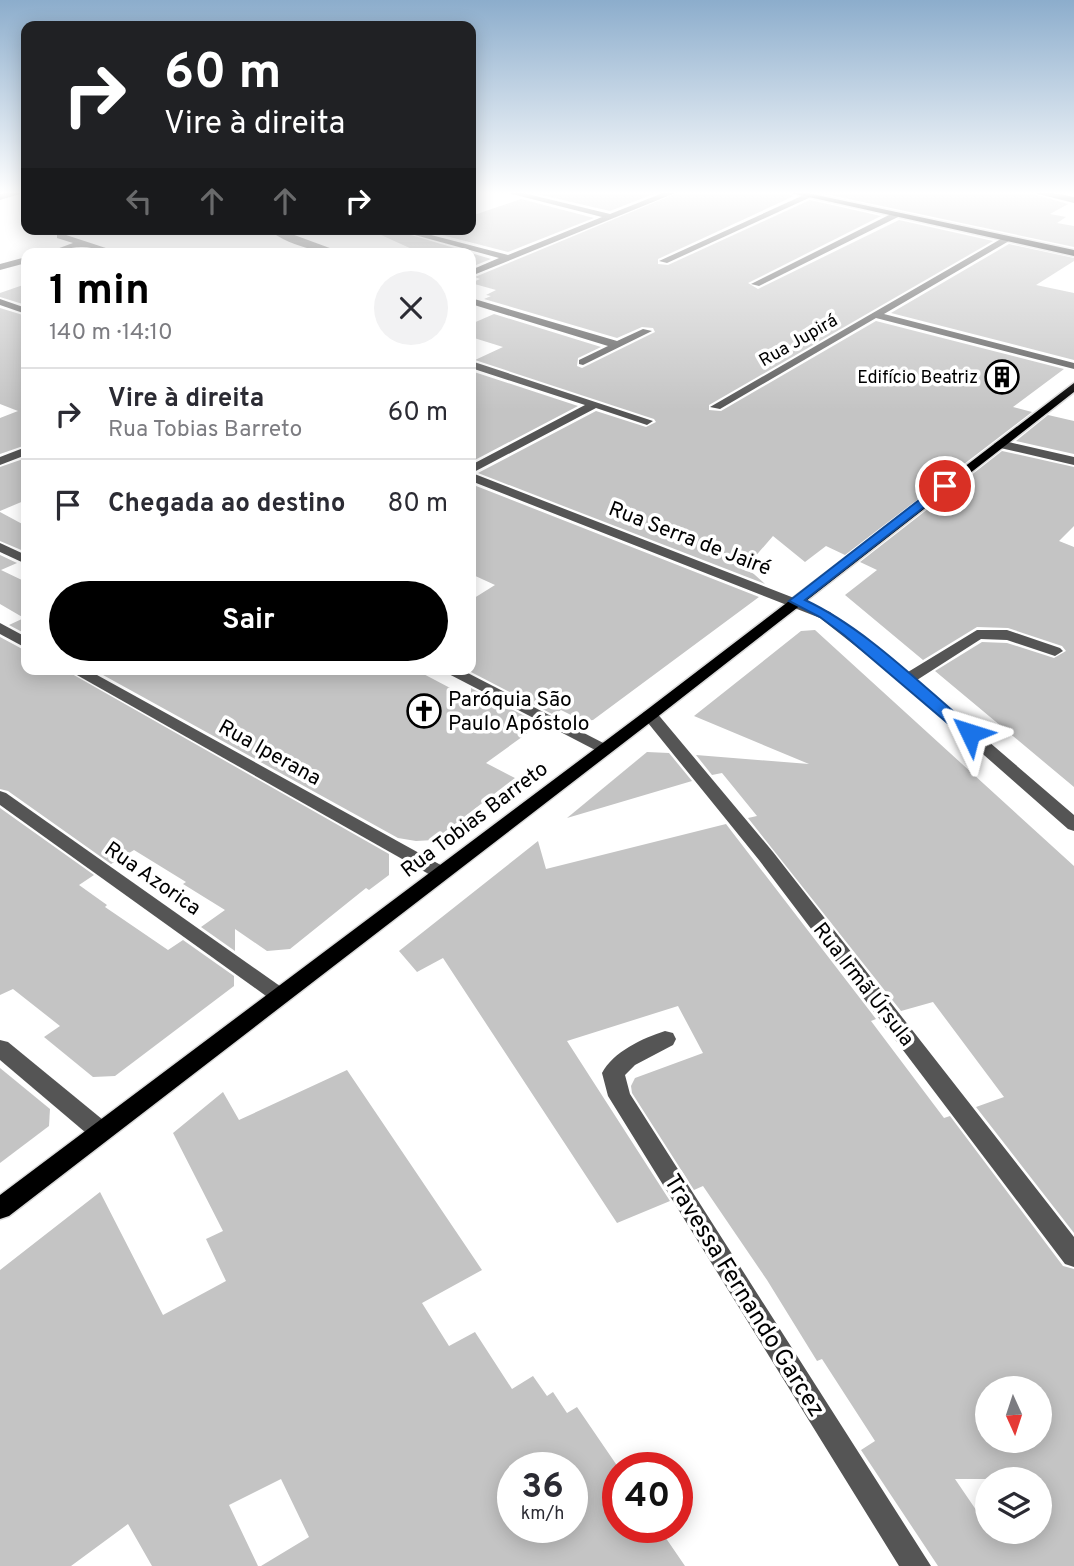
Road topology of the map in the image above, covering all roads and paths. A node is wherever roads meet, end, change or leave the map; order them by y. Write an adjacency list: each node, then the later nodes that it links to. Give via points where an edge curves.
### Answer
1 (493, 264): 4 (street)
2 (795, 264): 5 (street)
3 (963, 264): 9 (street, Rua Jupirá)
4 (476, 271)
5 (755, 284)
6 (0, 302): 8 (street)
7 (476, 302): 11 (street)
8 (21, 309)
9 (875, 315): 14 (street); 17 (street, Rua Jupirá)
10 (648, 331): 11 (street)
11 (618, 345): 12 (street)
12 (583, 362)
13 (476, 366): 16 (street)
14 (1074, 366)
15 (1074, 386): 19 (main road, Rua Tobias Barreto)
16 (595, 404): 18 (street); 23 (street)
17 (716, 407)
18 (646, 421)
19 (1000, 444): 22 (street); 27 (main road, Rua Tobias Barreto)
20 (21, 453): 21 (street)
21 (0, 461)
22 (1074, 461)
23 (476, 467)
24 (476, 479): 27 (street, Rua Serra de Jairé)
25 (0, 547): 26 (street)
26 (21, 558)
27 (795, 601): 33 (street, Rua Serra de Jairé, via 825,615); 34 (main road, Rua Tobias Barreto)
28 (0, 628): 29 (street)
29 (21, 640)
30 (1055, 651): 33 (street, via 1006,634 985,633)
31 (85, 675): 38 (street, Rua Iperana)
32 (459, 675): 35 (street)
33 (907, 679): 37 (street, Rua Serra de Jairé)
34 (650, 715): 35 (main road, Rua Tobias Barreto); 44 (street, Rua Irmã Úrsula, via 766,856)
35 (605, 748): 38 (main road, Rua Tobias Barreto)
36 (0, 797): 39 (street, Rua Azorica)
37 (1074, 824)
38 (441, 873): 39 (main road, Rua Tobias Barreto)
39 (280, 996): 42 (main road, Rua Tobias Barreto)
40 (664, 1039): 45 (street, Travessa Fernando Garcez, via 613,1073 618,1096)
41 (0, 1048): 42 (street)
42 (100, 1130): 43 (main road, Rua Tobias Barreto)
43 (0, 1209)
44 (1074, 1256)
45 (916, 1566)

